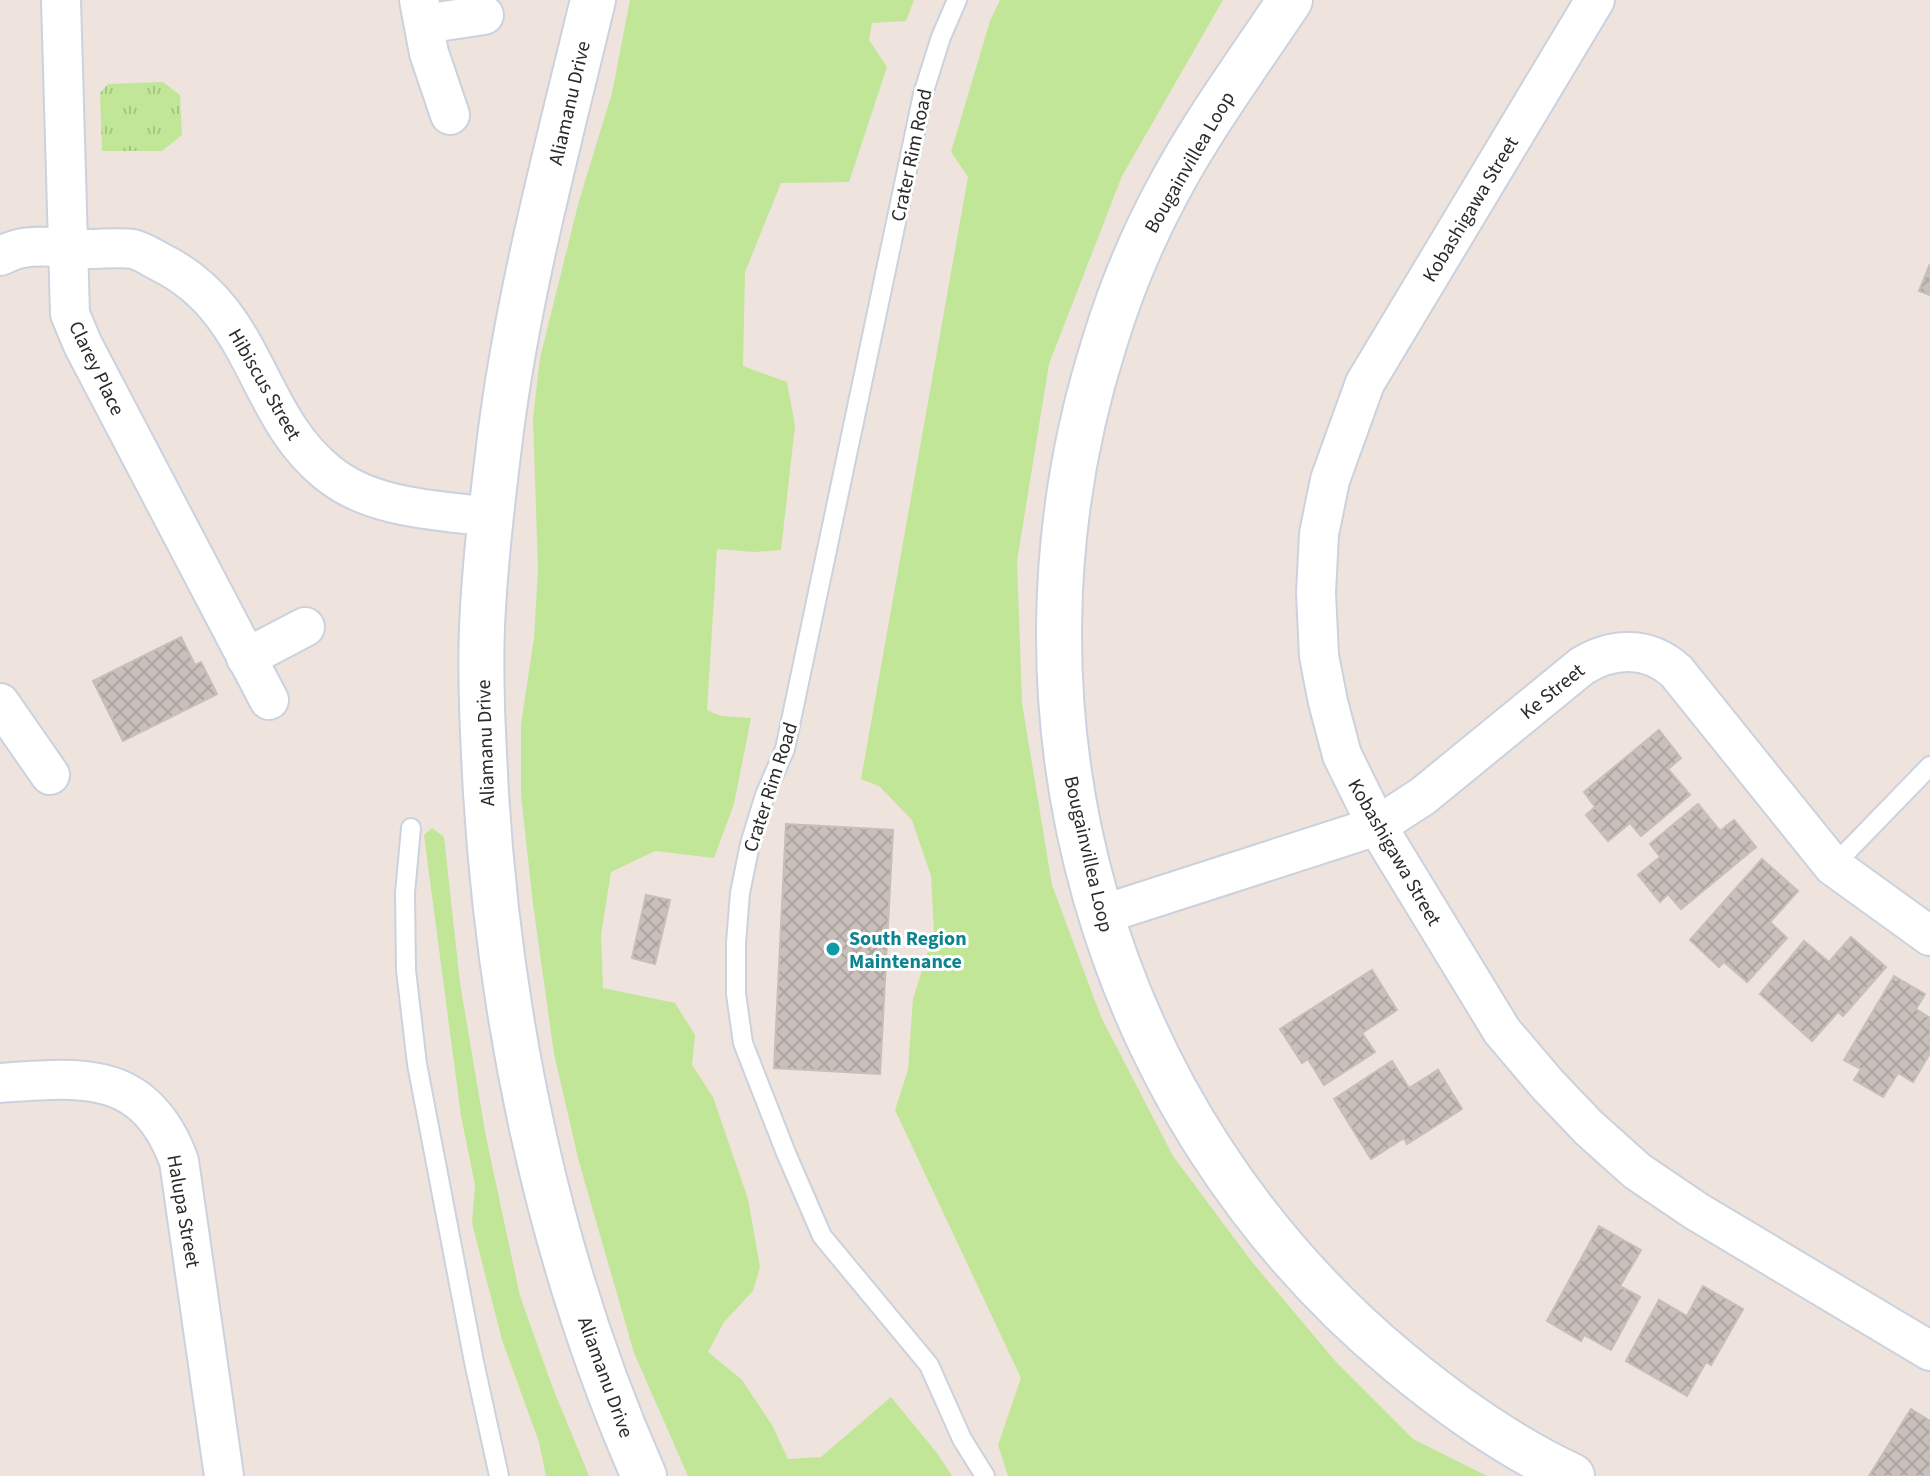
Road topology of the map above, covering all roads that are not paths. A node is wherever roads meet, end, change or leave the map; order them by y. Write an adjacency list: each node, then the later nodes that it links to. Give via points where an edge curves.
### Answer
1 (61, 0): 9 (street, Clarey Place)
2 (593, 0): 11 (street, Aliamanu Drive, via 519,323)
3 (957, 0): 29 (lane, Crater Rim Road, via 923,94 785,749 750,844 740,893 736,994 743,1043 822,1236 929,1365)
4 (1290, 0): 22 (street, Bougainvillea Loop, via 1169,189 1126,280 1088,401 1068,499 1058,673 1075,813)
5 (1595, 0): 19 (street, Kobashigawa Street, via 1365,383 1330,480 1319,534 1319,656 1342,755)
6 (421, 12): 7 (street); 8 (street)
7 (484, 15)
8 (450, 115)
9 (68, 249): 10 (street, Hibiscus Street, via 24,248); 11 (street, Hibiscus Street, via 134,249 201,289 248,349 277,411 305,452 329,474 386,502); 13 (street, Clarey Place, via 70,314 83,345)
10 (0, 256)
11 (491, 517): 28 (street, Aliamanu Drive, via 482,627 483,740 490,854 512,1020 540,1157 576,1292)
12 (305, 627): 13 (street)
13 (246, 658): 14 (street, Clarey Place)
14 (269, 700)
15 (0, 703): 16 (street)
16 (12, 744): 18 (street)
17 (1930, 766): 21 (lane)
18 (50, 775)
19 (1377, 826): 21 (street, Ke Street, via 1423,796 1582,666 1605,654 1639,652 1663,661 1682,678); 22 (street, Ke Street); 25 (street, Kobashigawa Street, via 1502,1031 1589,1128 1637,1171 1696,1211)
20 (411, 828): 27 (lane, via 406,970 417,1064)
21 (1833, 866): 23 (street, Ke Street)
22 (1101, 915): 30 (street, Bougainvillea Loop, via 1160,1065 1225,1175 1293,1260 1372,1339 1463,1413)
23 (1930, 936)
24 (0, 1083): 26 (street, Halupa Street, via 97,1081 131,1096 170,1138 179,1161)
25 (1930, 1351)
26 (224, 1476)
27 (499, 1476)
28 (644, 1476)
29 (985, 1476)
30 (1572, 1476)

